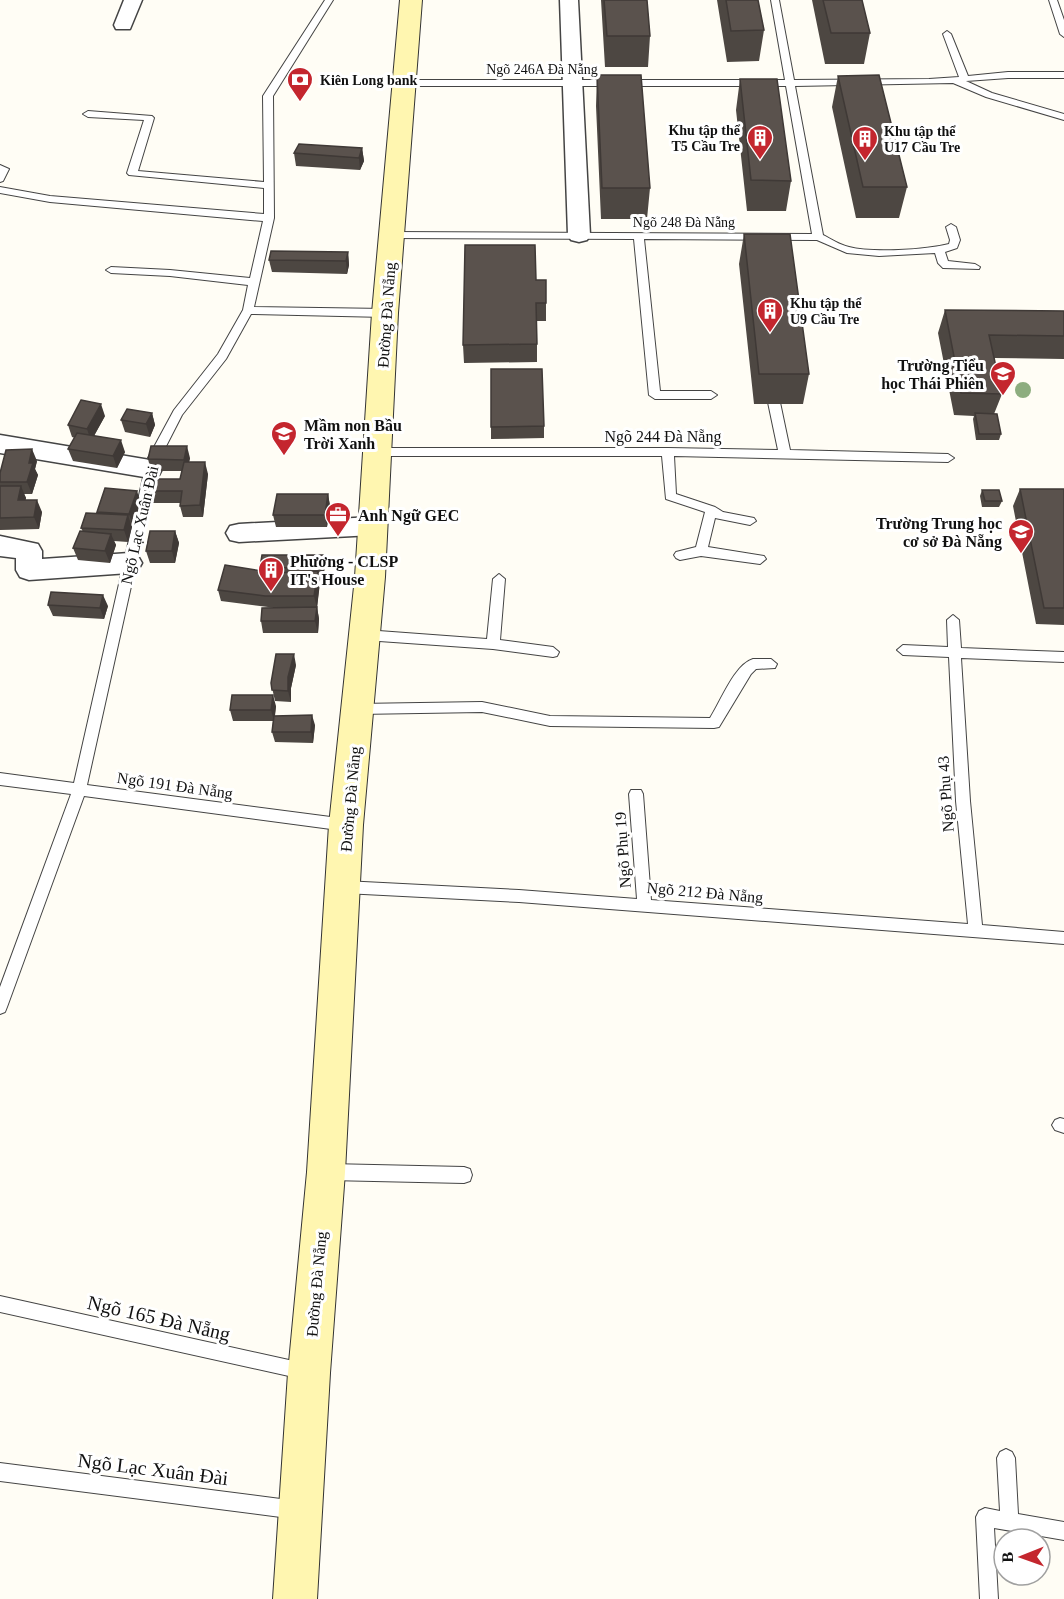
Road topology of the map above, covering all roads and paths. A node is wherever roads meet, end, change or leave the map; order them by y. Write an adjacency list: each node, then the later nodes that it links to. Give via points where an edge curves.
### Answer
1 (134, 0): 9 (street)
2 (329, 0): 21 (lane, Ngõ Lạc Xuân Đài, via 268,96)
3 (411, 0): 15 (main road, Đường Đà Nẵng)
4 (569, 0): 14 (street)
5 (775, 0): 16 (lane)
6 (1053, 0): 8 (lane)
7 (1064, 4): 8 (lane)
8 (1058, 13): 11 (lane)
9 (123, 25)
10 (947, 34): 13 (lane)
11 (1064, 34)
12 (1064, 75): 13 (lane, Ngõ 246A Đà Nẵng)
13 (960, 79): 16 (lane, Ngõ 246A Đà Nẵng); 18 (lane, via 989,95)
14 (574, 82): 15 (lane, Ngõ 246A Đà Nẵng); 16 (lane, Ngõ 246A Đà Nẵng); 26 (street)
15 (403, 83): 25 (main road, Đường Đà Nẵng)
16 (789, 83): 28 (lane)
17 (88, 114): 21 (lane, via 148,118 132,172)
18 (1064, 117)
19 (0, 168): 20 (lane, via 4,169)
20 (0, 178)
21 (268, 185): 23 (lane, Ngõ Lạc Xuân Đài)
22 (0, 190): 23 (lane, via 50,199)
23 (269, 218): 32 (lane, Ngõ Lạc Xuân Đài)
24 (951, 227): 29 (lane, via 954,244)
25 (392, 235): 26 (lane, Ngõ 248 Đà Nẵng); 34 (main road, Đường Đà Nẵng)
26 (579, 236): 27 (lane, Ngõ 248 Đà Nẵng)
27 (639, 236): 28 (lane, Ngõ 248 Đà Nẵng, via 745,241); 36 (lane, via 654,395)
28 (818, 237): 29 (lane, Ngõ 248 Đà Nẵng, via 847,250)
29 (939, 250): 30 (lane, via 947,266)
30 (975, 267)
31 (111, 270): 32 (lane)
32 (254, 282): 33 (lane, Ngõ Lạc Xuân Đài)
33 (248, 309): 34 (lane); 42 (lane, Ngõ Lạc Xuân Đài, via 222,356 178,412)
34 (385, 313): 38 (main road, Đường Đà Nẵng)
35 (769, 378): 40 (lane)
36 (711, 395)
37 (0, 444): 42 (street)
38 (378, 452): 39 (lane, Ngõ 244 Đà Nẵng); 45 (main road, Đường Đà Nẵng)
39 (668, 452): 40 (lane, Ngõ 244 Đà Nẵng); 43 (lane, via 670,496)
40 (785, 453): 41 (lane, Ngõ 244 Đà Nẵng)
41 (948, 458)
42 (150, 469): 51 (lane, Ngõ Lạc Xuân Đài)
43 (711, 510): 44 (lane, via 720,516); 48 (lane)
44 (750, 521)
45 (373, 526): 46 (street); 54 (main road, Đường Đà Nẵng)
46 (239, 533)
47 (0, 546): 51 (street, via 29,551 29,570)
48 (701, 551): 49 (lane); 50 (lane)
49 (680, 555)
50 (760, 559)
51 (129, 562): 63 (lane, Ngõ Lạc Xuân Đài)
52 (499, 579): 55 (lane)
53 (953, 620): 58 (lane, Ngõ Phụ 43)
54 (365, 635): 55 (lane); 61 (main road, Đường Đà Nẵng)
55 (492, 644): 57 (lane)
56 (903, 650): 58 (lane)
57 (553, 652)
58 (954, 652): 59 (lane); 68 (lane, Ngõ Phụ 43)
59 (1064, 657)
60 (771, 664): 61 (lane, via 753,664 743,672 714,723 550,722 482,707)
61 (358, 709): 65 (main road, Đường Đà Nẵng)
62 (0, 779): 63 (lane, Ngõ 191 Đà Nẵng)
63 (80, 788): 65 (lane, Ngõ 191 Đà Nẵng); 70 (lane, Ngõ Lạc Xuân Đài)
64 (636, 794): 67 (lane, Ngõ Phụ 19)
65 (346, 825): 66 (main road, Đường Đà Nẵng)
66 (344, 887): 67 (lane, Ngõ 212 Đà Nẵng); 71 (main road, Đường Đà Nẵng)
67 (644, 905): 68 (lane, Ngõ 212 Đà Nẵng)
68 (976, 932): 69 (lane, Ngõ 212 Đà Nẵng)
69 (1064, 938)
70 (0, 1007)
71 (326, 1172): 72 (lane); 74 (main road, Đường Đà Nẵng)
72 (464, 1175)
73 (0, 1304): 74 (lane, Ngõ 165 Đà Nẵng)
74 (309, 1373): 77 (main road, Đường Đà Nẵng)
75 (1006, 1458): 78 (lane)
76 (0, 1472): 77 (lane, Ngõ Lạc Xuân Đài)
77 (300, 1510): 80 (main road, Đường Đà Nẵng)
78 (1009, 1521): 79 (lane); 81 (lane, via 985,1517)
79 (1064, 1531)
80 (295, 1599)
81 (989, 1599)

